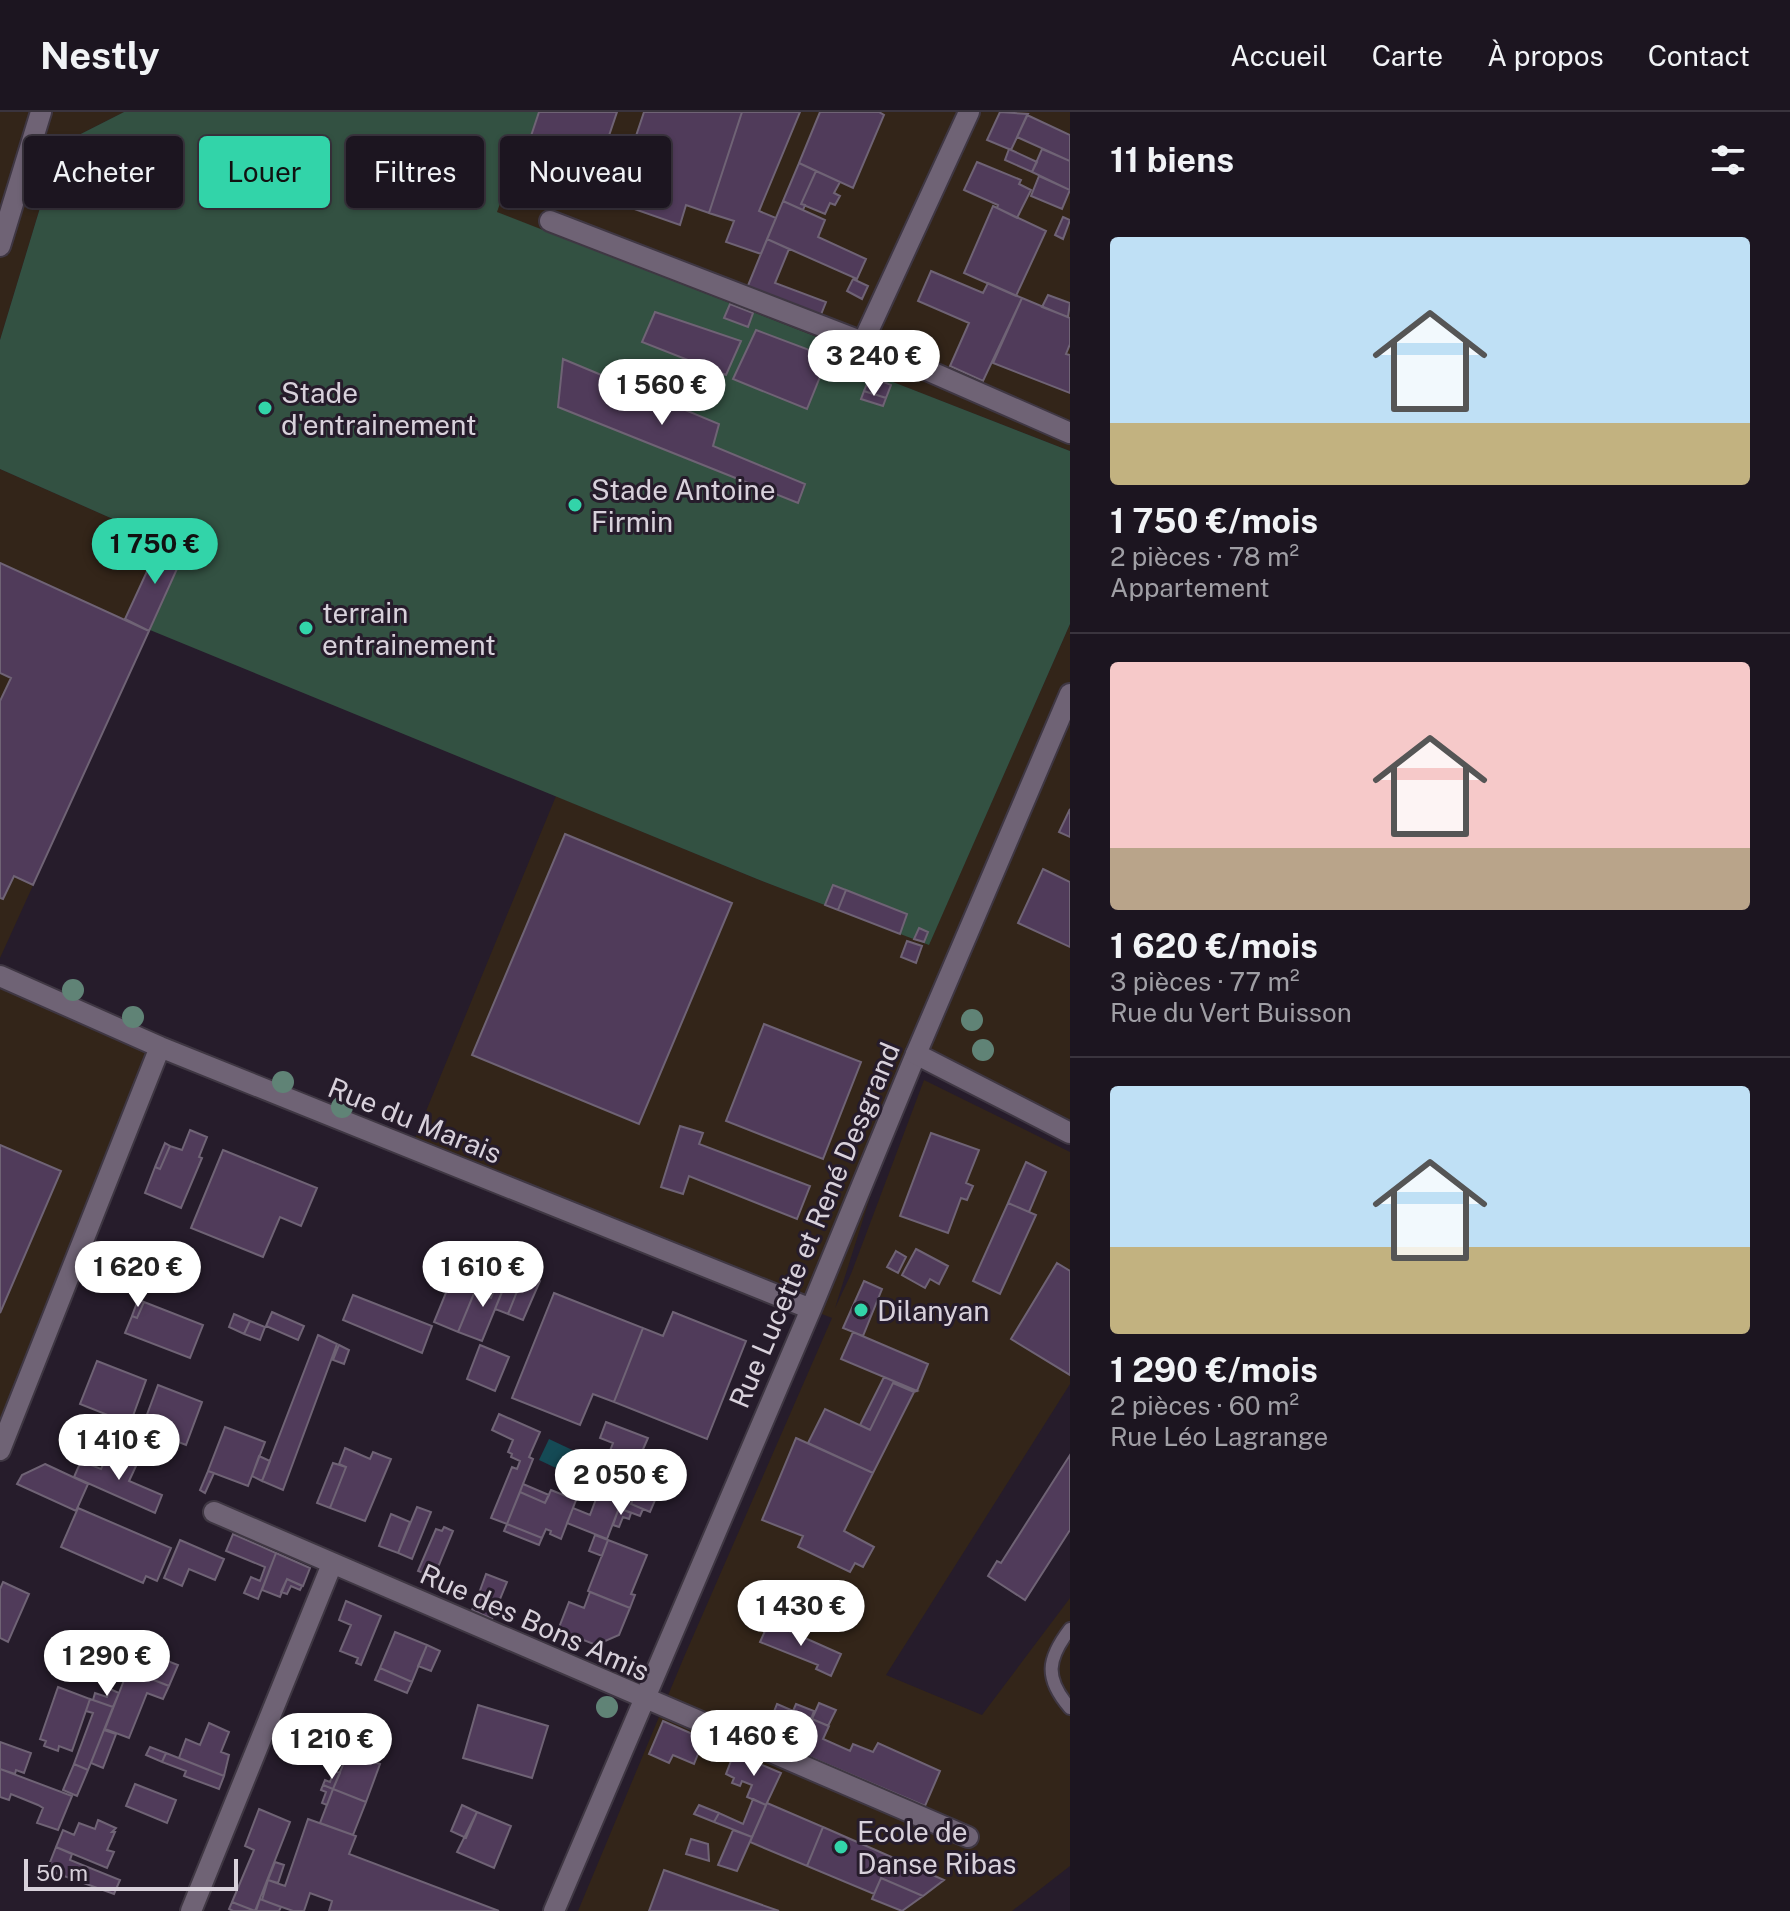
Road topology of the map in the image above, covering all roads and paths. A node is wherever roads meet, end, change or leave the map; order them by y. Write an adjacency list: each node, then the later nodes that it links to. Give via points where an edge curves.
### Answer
1 (41, 112): 4 (street)
2 (969, 112): 5 (street)
3 (550, 221): 5 (street)
4 (0, 246)
5 (863, 342): 6 (street)
6 (1070, 433)
7 (1070, 694): 10 (street, Rue Lucette et René Desgrand)
8 (0, 976): 9 (street, Rue du Marais)
9 (160, 1047): 12 (street, Rue du Marais); 13 (street)
10 (916, 1054): 11 (street); 12 (street, Rue Lucette et René Desgrand)
11 (1070, 1133)
12 (811, 1309): 17 (street, Rue Lucette et René Desgrand)
13 (0, 1450)
14 (214, 1512): 15 (street, Rue des Bons Amis)
15 (332, 1564): 17 (street, Rue des Bons Amis); 20 (street)
16 (1070, 1629): 18 (lane, via 1056,1647 1050,1667)
17 (643, 1699): 19 (street, Rue des Bons Amis); 21 (street, Rue Lucette et René Desgrand)
18 (1070, 1708)
19 (968, 1837)
20 (191, 1911)
21 (554, 1911)

